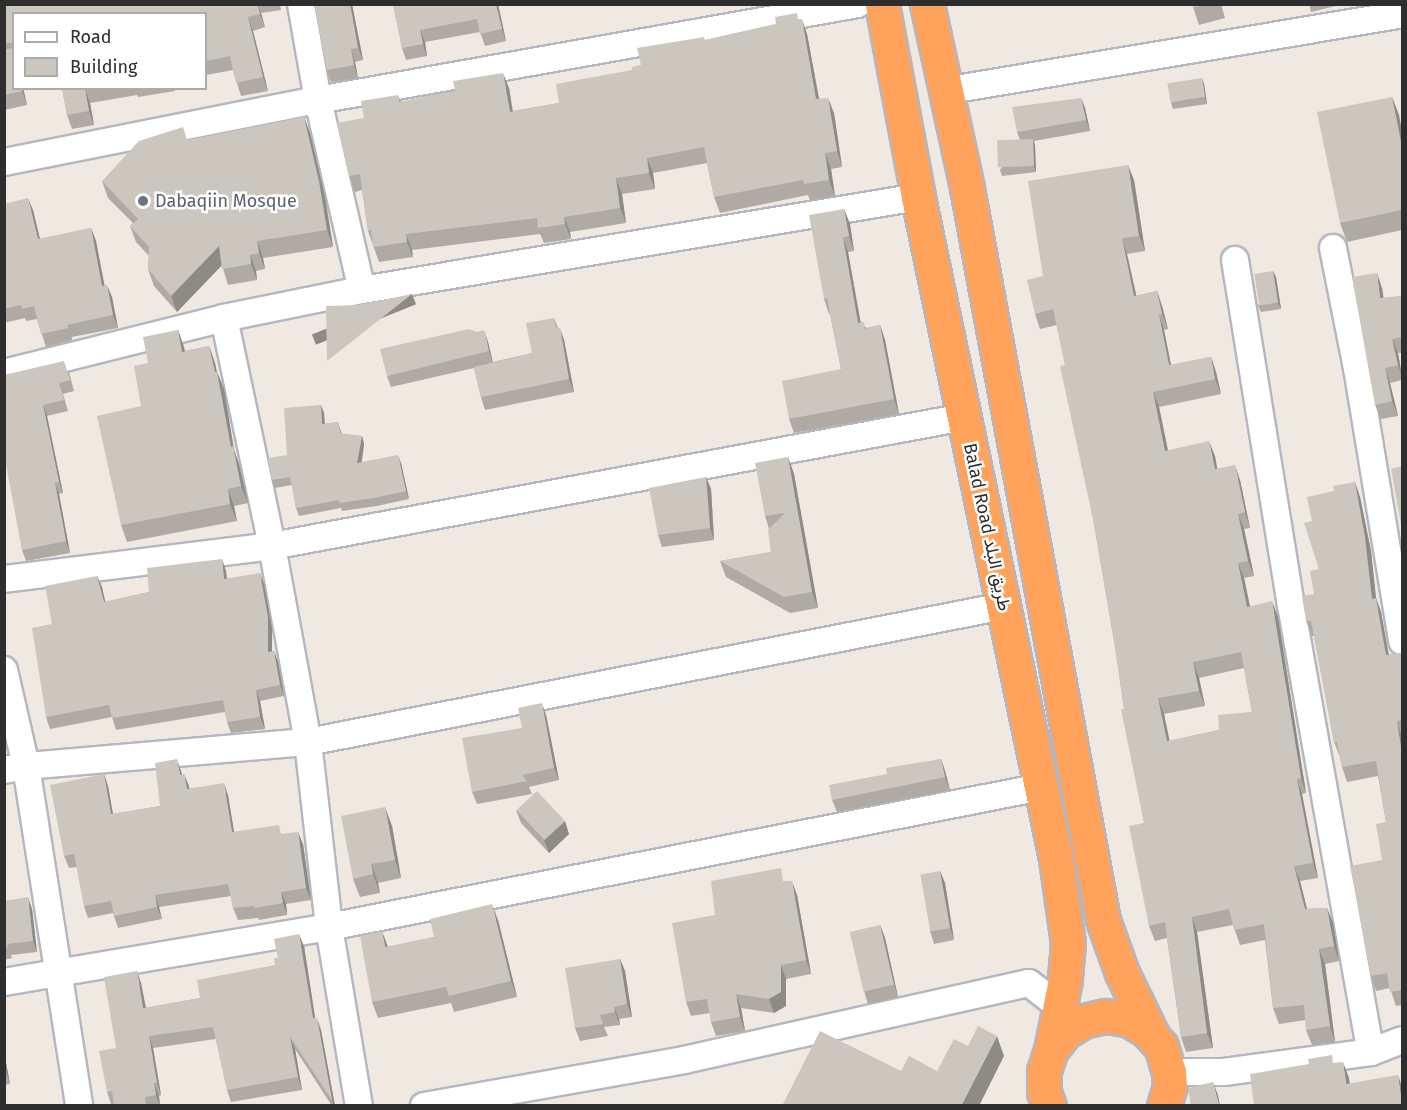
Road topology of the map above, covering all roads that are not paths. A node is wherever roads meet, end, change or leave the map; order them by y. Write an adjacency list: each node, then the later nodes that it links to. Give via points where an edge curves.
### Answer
1 (301, 4): 7 (street)
2 (858, 4): 7 (street)
3 (882, 4): 9 (highway, Balad Road طريق البلد)
4 (927, 4): 6 (highway)
5 (1402, 14): 6 (street)
6 (944, 91): 28 (highway, via 967,188 1103,920 1122,973)
7 (318, 100): 8 (street); 12 (street)
8 (4, 162)
9 (918, 197): 12 (street); 15 (highway, Balad Road طريق البلد)
10 (1333, 248): 19 (street)
11 (1235, 260): 31 (street, via 1291,605)
12 (362, 290): 13 (street)
13 (224, 318): 14 (street); 16 (street)
14 (4, 373)
15 (964, 417): 16 (street); 18 (highway, Balad Road طريق البلد)
16 (272, 546): 17 (street); 21 (street)
17 (4, 579)
18 (1004, 606): 21 (street); 23 (highway, Balad Road طريق البلد)
19 (1402, 641)
20 (4, 670): 22 (street)
21 (308, 742): 22 (street); 24 (street)
22 (15, 768): 25 (street)
23 (1041, 787): 24 (street); 27 (highway, Balad Road طريق البلد, via 1068,943)
24 (329, 927): 25 (street); 34 (street)
25 (59, 972): 26 (street); 33 (street)
26 (4, 982)
27 (1060, 1007): 30 (highway, Balad Road طريق البلد); 35 (street, via 1029,983 684,1060)
28 (1154, 1039): 30 (highway, via 1127,1019 1105,1016 1083,1021 1065,1032); 32 (highway, via 1161,1046)
29 (1402, 1040): 31 (street)
30 (1051, 1050): 36 (highway, Balad Road طريق البلد, via 1044,1071)
31 (1371, 1052): 32 (street, via 1224,1072)
32 (1169, 1072): 37 (highway, via 1170,1086)
33 (79, 1106)
34 (359, 1106)
35 (424, 1106)
36 (1049, 1106)
37 (1164, 1106)

